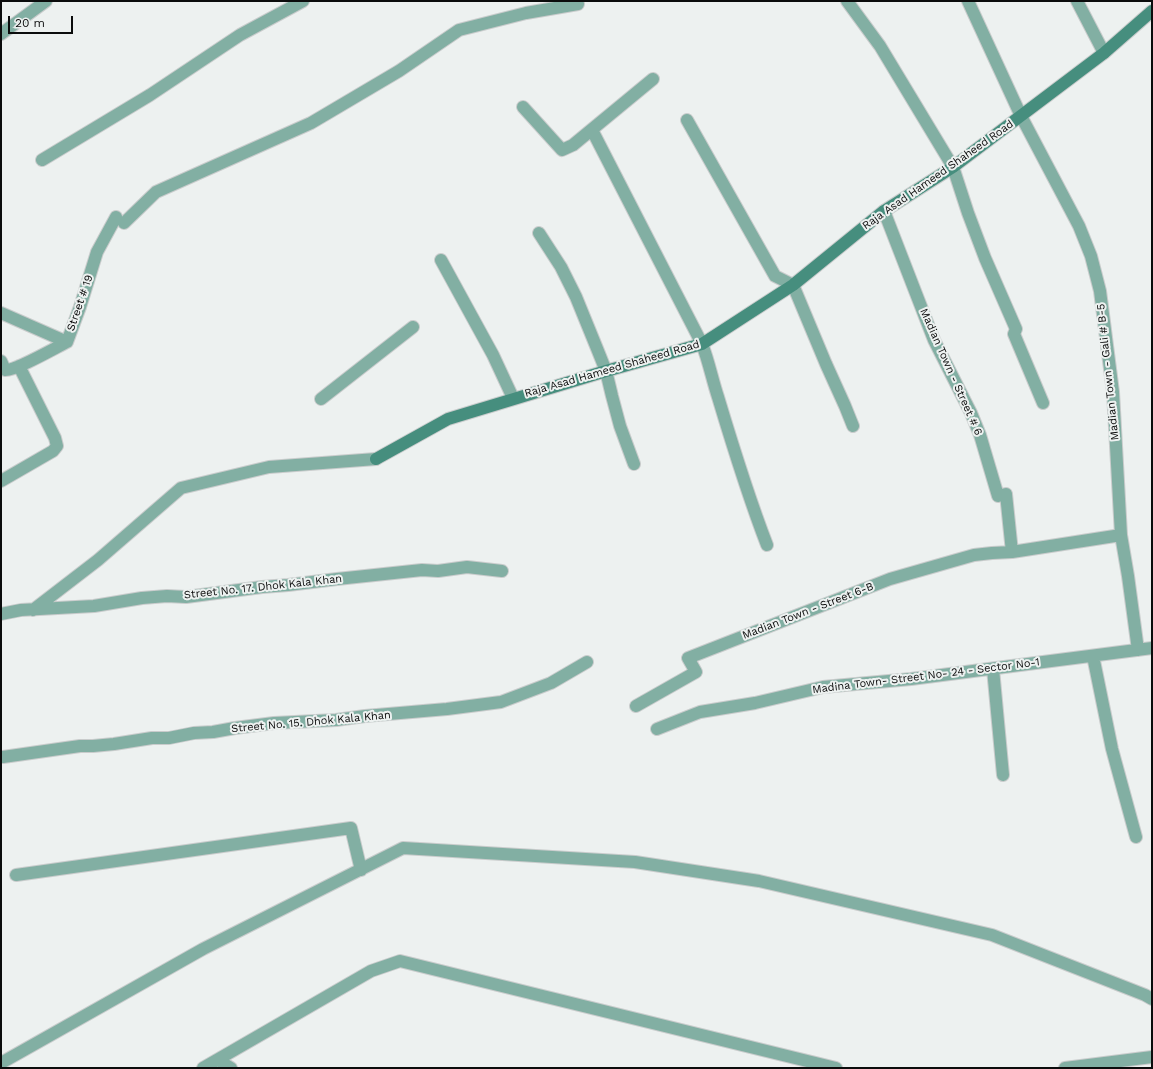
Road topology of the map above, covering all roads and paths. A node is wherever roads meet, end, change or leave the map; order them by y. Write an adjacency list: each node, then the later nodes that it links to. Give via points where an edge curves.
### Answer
1 (46, 1): 8 (street)
2 (303, 1): 15 (street, via 240,35 150,95)
3 (847, 1): 16 (street, via 880,46)
4 (968, 1): 12 (street, Madian Town - Gali # B-5)
5 (1077, 1): 9 (street)
6 (578, 4): 23 (street, Street # 19, via 526,13 459,30 399,71 311,123 156,192 120,220 96,252)
7 (1152, 11): 9 (street, Raja Asad Hameed Shaheed Road)
8 (1, 34)
9 (1104, 53): 12 (street, Raja Asad Hameed Shaheed Road)
10 (652, 79): 14 (street)
11 (523, 107): 14 (street, via 562,150)
12 (1021, 116): 16 (street, Raja Asad Hameed Shaheed Road); 34 (street, Madian Town - Gali # B-5, via 1079,226 1091,256 1100,291 1113,392)
13 (687, 120): 20 (street, via 775,276)
14 (592, 130): 24 (street)
15 (42, 160)
16 (953, 167): 17 (street, Raja Asad Hameed Shaheed Road); 30 (street, via 985,258 1016,329 1014,334)
17 (884, 211): 20 (street, Raja Asad Hameed Shaheed Road); 36 (street, Madian Town - Street # 6, via 934,340 980,435 998,496 1006,494)
18 (538, 233): 27 (street, via 561,267)
19 (441, 260): 28 (street, via 494,355)
20 (794, 285): 24 (street, Raja Asad Hameed Shaheed Road); 31 (street)
21 (1, 313): 23 (street)
22 (413, 327): 29 (street)
23 (67, 342): 26 (street, Street # 19)
24 (702, 344): 27 (street, Raja Asad Hameed Shaheed Road); 35 (street, via 746,487)
25 (1, 361): 26 (street, via 5,370)
26 (18, 366): 33 (street, via 57,446 52,452)
27 (606, 371): 28 (street, Raja Asad Hameed Shaheed Road); 32 (street, via 620,426)
28 (513, 398): 38 (street, Raja Asad Hameed Shaheed Road, via 448,419 376,459 269,467 181,488 98,560)
29 (321, 399)
30 (1043, 403)
31 (853, 426)
32 (634, 464)
33 (1, 481)
34 (1121, 535): 36 (street); 41 (street)
35 (767, 545)
36 (1012, 552): 45 (street, Madian Town - Street 6-B, via 974,555 890,579 688,658 696,672)
37 (502, 571): 38 (street, Street No. 17. Dhok Kala Khan, via 468,567 438,571 422,570 186,596 142,598 94,606)
38 (33, 610): 39 (street, Street No. 17. Dhok Kala Khan)
39 (2, 611)
40 (1152, 648): 41 (street, Madina Town- Street No- 24 - Sector No-1)
41 (1138, 650): 42 (street, Madina Town- Street No- 24 - Sector No-1)
42 (1093, 656): 44 (street, Madina Town- Street No- 24 - Sector No-1); 49 (street, via 1112,749)
43 (587, 662): 47 (street, Street No. 15. Dhok Kala Khan, via 551,682 501,702 336,720 274,723)
44 (992, 669): 46 (street, Madina Town- Street No- 24 - Sector No-1, via 823,687 755,703 700,712); 48 (street)
45 (636, 706)
46 (657, 730)
47 (3, 757)
48 (1003, 775)
49 (1136, 837)
50 (361, 870): 51 (street, via 351,828); 52 (street, via 403,848 635,862 759,881 992,935); 55 (street, via 203,949)
51 (16, 874)
52 (1152, 999)
53 (1152, 1057): 59 (street)
54 (218, 1060): 56 (street); 57 (street); 58 (street, via 371,971 400,961)
55 (1, 1063)
56 (203, 1068)
57 (231, 1068)
58 (836, 1068)
59 (1065, 1068)

